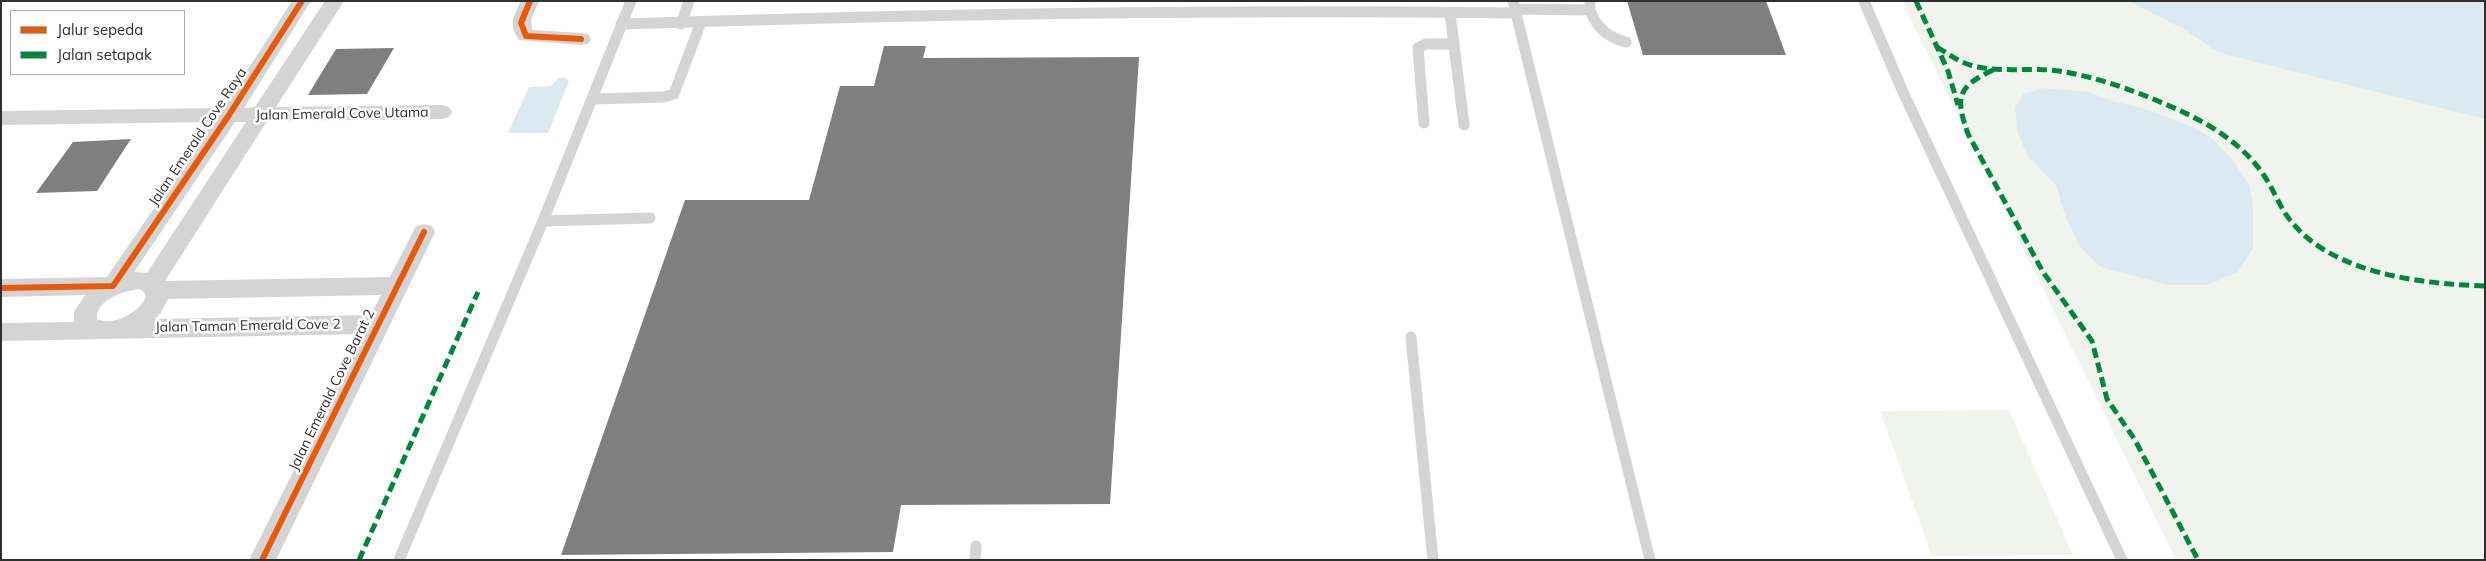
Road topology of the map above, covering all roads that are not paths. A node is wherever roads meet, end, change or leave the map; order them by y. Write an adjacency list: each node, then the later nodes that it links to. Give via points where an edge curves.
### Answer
1 (302, 1): 22 (street, Jalan Emerald Cove Raya)
2 (335, 1): 21 (street)
3 (530, 1): 16 (street, via 519,22 526,36)
4 (631, 1): 14 (lane)
5 (689, 1): 15 (lane)
6 (1379, 1): 11 (lane)
7 (1864, 1): 41 (lane, via 1903,92)
8 (1349, 6): 11 (lane); 13 (lane)
9 (1590, 6): 10 (lane); 17 (lane, via 1594,23 1602,34)
10 (1515, 8): 12 (lane); 40 (lane)
11 (1381, 12): 12 (lane)
12 (1450, 13): 18 (lane)
13 (701, 22): 15 (lane); 19 (lane, via 674,94)
14 (621, 24): 15 (lane); 19 (lane)
15 (682, 24)
16 (581, 40)
17 (1626, 42)
18 (1454, 44): 24 (lane, via 1426,44 1418,48); 25 (lane)
19 (593, 99): 27 (lane)
20 (442, 112): 21 (street, Jalan Emerald Cove Utama)
21 (261, 114): 22 (street, Jalan Emerald Cove Utama); 31 (street)
22 (229, 115): 23 (street, Jalan Emerald Cove Utama); 29 (street, Jalan Emerald Cove Raya)
23 (1, 118)
24 (1424, 123)
25 (1464, 125)
26 (650, 218): 27 (lane)
27 (543, 221): 38 (lane)
28 (424, 232): 30 (street, Jalan Emerald Cove Barat 2)
29 (113, 286): 31 (street, via 142,280); 32 (street); 34 (street, via 95,298 85,312 86,324)
30 (398, 286): 31 (street); 33 (street, Jalan Emerald Cove Barat 2)
31 (155, 287): 34 (street, Jalan Taman Emerald Cove 2, via 158,297 148,312 140,319)
32 (1, 288)
33 (378, 324): 34 (street, Jalan Taman Emerald Cove 2); 37 (street, Jalan Emerald Cove Barat 2)
34 (108, 330): 35 (street, Jalan Taman Emerald Cove 2)
35 (1, 332)
36 (1411, 337): 39 (lane)
37 (262, 560)
38 (399, 560)
39 (1433, 560)
40 (1650, 560)
41 (2122, 560)

